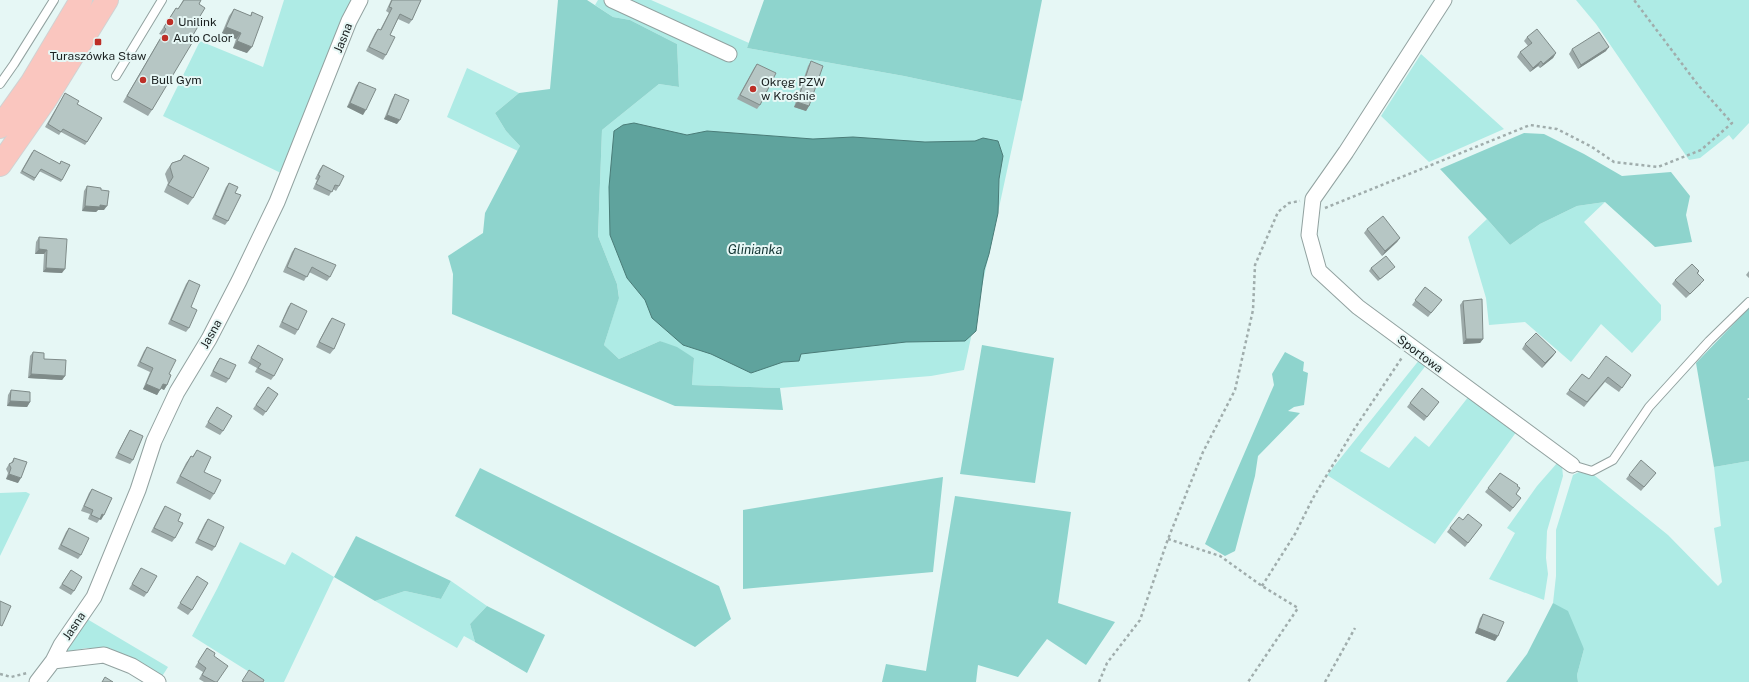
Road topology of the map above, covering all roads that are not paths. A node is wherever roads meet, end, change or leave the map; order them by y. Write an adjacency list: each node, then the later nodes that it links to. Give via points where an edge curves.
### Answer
1 (54, 0): 10 (lane)
2 (81, 0): 11 (main road, via 32,82)
3 (107, 0): 12 (main road, via 46,99)
4 (162, 0): 9 (lane)
5 (360, 0): 15 (street, Jasna, via 349,20 277,202 239,281 209,339 177,392 154,441 138,490 94,597)
6 (612, 0): 8 (street)
7 (1444, 0): 14 (street, Sportowa, via 1312,206 1309,235 1319,270 1358,307)
8 (728, 54)
9 (116, 76)
10 (0, 84)
11 (2, 121)
12 (0, 164)
13 (1749, 302): 14 (lane, Sportowa, via 1709,341 1649,407 1614,460 1592,471)
14 (1572, 465)
15 (53, 661): 16 (street, Jasna); 17 (street, via 104,655 132,666)
16 (33, 677)
17 (158, 682)

